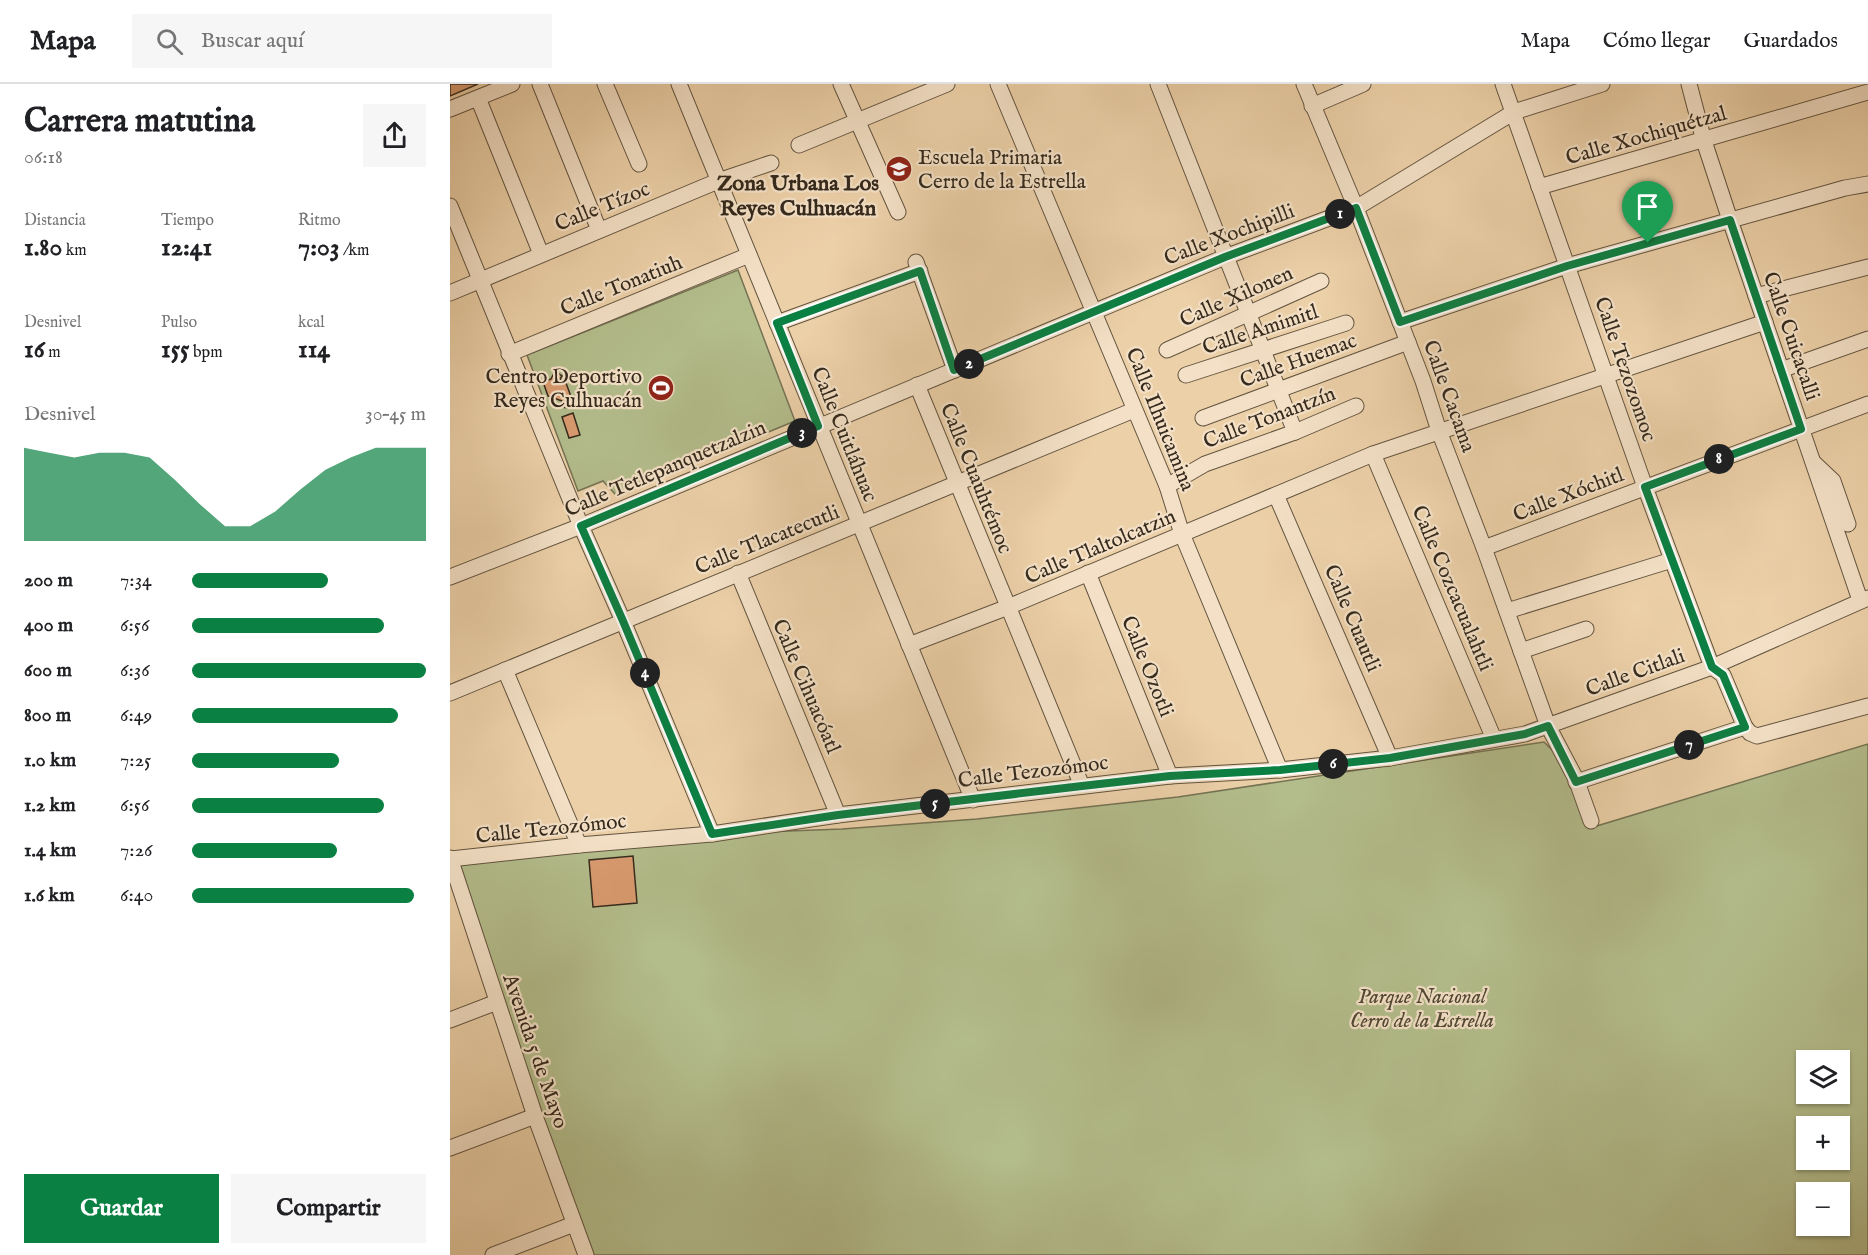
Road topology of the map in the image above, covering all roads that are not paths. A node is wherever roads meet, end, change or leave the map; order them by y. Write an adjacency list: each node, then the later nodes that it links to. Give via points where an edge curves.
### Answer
1 (512, 84): 15 (street)
2 (540, 84): 31 (street)
3 (605, 84): 23 (street)
4 (679, 84): 24 (street, Calle Cuitláhuac)
5 (841, 84): 19 (street)
6 (947, 84): 19 (street)
7 (998, 84): 41 (street, Calle Ilhuicamina)
8 (1158, 84): 34 (street)
9 (1304, 84): 16 (street, Calle Cacama)
10 (1363, 84): 16 (street)
11 (1503, 84): 18 (street, Calle Tezozomoc)
12 (1602, 84): 18 (street, Calle Xochipilli)
13 (1689, 84): 20 (street, Calle Cuicacalli)
14 (1868, 92): 20 (street, Calle Xochiquétzal)
15 (478, 98): 17 (street); 32 (street)
16 (1312, 106): 28 (street, Calle Cacama)
17 (450, 109)
18 (1514, 112): 26 (street, Calle Tezozomoc); 28 (street, Calle Xochipilli)
19 (857, 121): 21 (street); 29 (street)
20 (1704, 141): 26 (street, Calle Xochiquétzal); 30 (street, Calle Cuicacalli)
21 (799, 145)
22 (771, 163): 24 (street, Calle Tízoc)
23 (639, 164)
24 (718, 181): 31 (street, Calle Tízoc); 33 (street, Calle Cuitláhuac)
25 (1868, 184): 30 (street)
26 (1539, 187): 35 (street, Calle Tezozomoc)
27 (450, 206): 37 (street)
28 (1356, 208): 34 (street, Calle Xochipilli); 43 (street, Calle Cacama)
29 (898, 212)
30 (1730, 220): 35 (street); 40 (street, Calle Cuicacalli)
31 (599, 230): 32 (street, Calle Tízoc)
32 (542, 254): 37 (street, Calle Tízoc)
33 (749, 255): 45 (street, Calle Cuitláhuac); 51 (street, Calle Tonatiuh)
34 (1225, 257): 41 (street, Calle Xochipilli); 42 (street)
35 (1567, 266): 43 (street); 55 (street, Calle Tezozomoc)
36 (1868, 267): 40 (street)
37 (480, 280): 39 (street, Calle Tízoc); 51 (street)
38 (1321, 281): 42 (street, Calle Xilonen)
39 (450, 293)
40 (1756, 296): 44 (street, Calle Cuicacalli)
41 (1094, 311): 52 (street, Calle Tetlepanquetzalzin); 60 (street, Calle Ilhuicamina)
42 (1249, 314): 49 (street, Calle Xilonen); 50 (street)
43 (1400, 322): 48 (street, Calle Cacama)
44 (1765, 322): 53 (street, Calle Cuicacalli); 55 (street)
45 (777, 323): 52 (street, Calle Cuauhtémoc, via 918,267); 62 (street, Calle Cuitláhuac)
46 (1346, 323): 50 (street, Calle Amimitl)
47 (1868, 339): 53 (street)
48 (1408, 342): 57 (street, Calle Huemac); 64 (street, Calle Cacama)
49 (1167, 350)
50 (1264, 351): 54 (street, Calle Amimitl); 57 (street)
51 (509, 354): 74 (street)
52 (954, 370): 56 (street, Calle Tetlepanquetzalzin)
53 (1781, 370): 63 (street, Calle Cuicacalli)
54 (1186, 375)
55 (1606, 376): 64 (street); 70 (street, Calle Tezozomoc)
56 (917, 386): 62 (street, Calle Tetlepanquetzalzin); 68 (street, Calle Cuauhtémoc)
57 (1280, 389): 61 (street, Calle Huemac); 65 (street)
58 (1868, 404): 63 (street, Calle Xóchitl)
59 (1356, 406): 65 (street, Calle Tonantzín)
60 (1134, 410): 68 (street, Calle Tlacatecutli); 69 (street, Calle Ilhuicamina)
61 (1203, 418)
62 (818, 426): 72 (street, Calle Cuitláhuac); 74 (street, Calle Tetlepanquetzalzin)
63 (1801, 429): 67 (street, Calle Cuicacalli); 70 (street, Calle Xóchitl)
64 (1439, 431): 66 (street, Calle Tlaltolcatzin); 76 (street, Calle Cacama)
65 (1295, 432): 69 (street, Calle Tonantzín, via 1205,464)
66 (1373, 454): 71 (street, Calle Tlaltolcatzin); 95 (street, Calle Cozcacualahtli)
67 (1811, 460): 73 (street, via 1833,481); 82 (street, Calle Cuicacalli)
68 (956, 482): 72 (street, Calle Tlacatecutli); 83 (street, Calle Cuauhtémoc)
69 (1167, 486): 75 (street, Calle Ilhuicamina)
70 (1645, 487): 76 (street, Calle Xóchitl); 78 (street, Calle Tezozomoc)
71 (1276, 495): 75 (street, Calle Tlaltolcatzin); 96 (street, Calle Cuautli)
72 (859, 524): 79 (street, Calle Tlacatecutli); 87 (street, Calle Cuitláhuac)
73 (1848, 524)
74 (581, 526): 81 (street, Calle Tetlepanquetzalzin); 85 (street)
75 (1182, 534): 80 (street, Calle Tlaltolcatzin); 97 (street, Calle Ilhuicamina)
76 (1484, 548): 84 (street, Calle Cacama)
77 (450, 560): 81 (street)
78 (1672, 560): 84 (street); 89 (street, Calle Tezozomoc)
79 (738, 573): 85 (street, Calle Tlacatecutli); 102 (street, Calle Cihuacóatl)
80 (1088, 573): 83 (street, Calle Tlaltolcatzin); 98 (street, Calle Ozotli)
81 (453, 576)
82 (1864, 599): 89 (street, Calle Citlali)
83 (1008, 607): 87 (street, Calle Tlaltolcatzin); 100 (street, Calle Cuauhtémoc)
84 (1507, 611): 88 (street, Calle Cacama)
85 (623, 621): 90 (street, Calle Tlacatecutli); 104 (street)
86 (1586, 629): 88 (street)
87 (909, 645): 101 (street, Calle Cuitláhuac)
88 (1521, 651): 93 (street, Calle Cacama)
89 (1712, 667): 93 (street, Calle Citlali); 94 (street, Calle Tezozomoc, via 1723,675)
90 (505, 670): 91 (street, Calle Tlacatecutli); 105 (street)
91 (450, 693)
92 (1868, 706): 94 (street, via 1756,736)
93 (1548, 726): 95 (street, Calle Tezozómoc); 99 (street, Calle Cacama)
94 (1745, 727): 99 (street)
95 (1494, 739): 96 (street, Calle Tezozómoc)
96 (1390, 758): 97 (street, Calle Tezozómoc)
97 (1280, 770): 98 (street, Calle Tezozómoc)
98 (1170, 776): 100 (street, Calle Tezozómoc)
99 (1576, 782): 103 (street, Calle Cacama)
100 (1082, 786): 101 (street, Calle Tezozómoc)
101 (973, 800): 102 (street, Calle Tezozómoc)
102 (838, 815): 104 (street, Calle Tezozómoc)
103 (1591, 821)
104 (712, 834): 105 (street, Calle Tezozómoc)
105 (579, 845): 106 (street, Calle Tezozómoc)
106 (450, 859): 107 (street, Avenida 5 de Mayo)
107 (455, 888): 108 (street, Avenida 5 de Mayo)
108 (497, 1002): 109 (street); 110 (street, Avenida 5 de Mayo)
109 (450, 1020)
110 (535, 1116): 111 (street); 112 (street, Avenida 5 de Mayo)
111 (450, 1148)
112 (574, 1224): 113 (street); 114 (street, Avenida 5 de Mayo)
113 (493, 1255)
114 (586, 1255)

